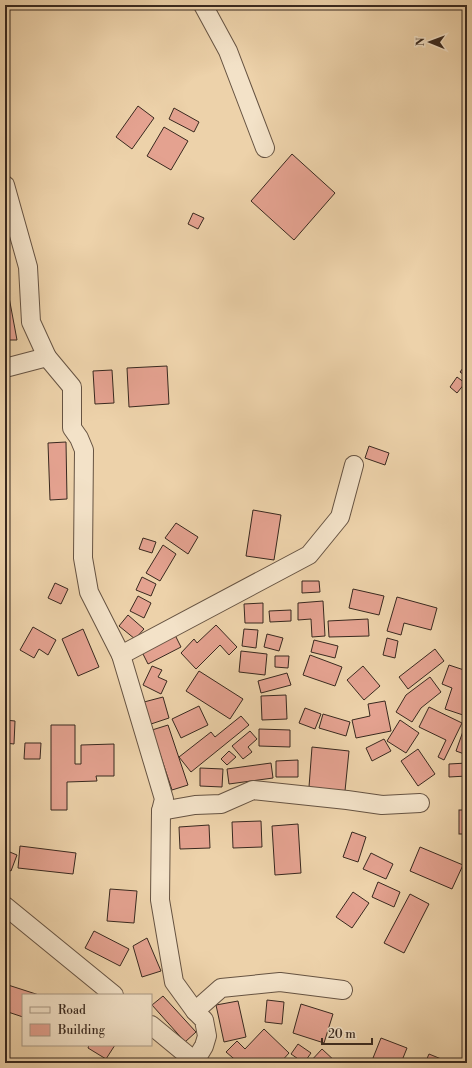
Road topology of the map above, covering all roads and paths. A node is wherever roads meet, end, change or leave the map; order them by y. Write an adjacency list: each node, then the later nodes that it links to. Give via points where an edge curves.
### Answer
1 (203, 5): 2 (street, via 228,51)
2 (264, 148)
3 (5, 185): 4 (street, via 28,267 31,322)
4 (47, 356): 5 (street); 7 (street, via 72,387 72,428 84,450 83,558 89,592)
5 (5, 368)
6 (354, 465): 7 (street, via 340,516 309,555)
7 (121, 655): 9 (street, via 164,798)
8 (420, 803): 9 (street, via 382,805 253,790 221,804 195,805)
9 (161, 811): 13 (street, via 160,900 174,982)
10 (5, 906): 12 (street)
11 (343, 990): 13 (street, via 280,982 221,988)
12 (113, 994)
13 (195, 1011): 15 (street, via 204,1020 207,1036)
14 (152, 1026): 15 (street)
15 (196, 1062)

